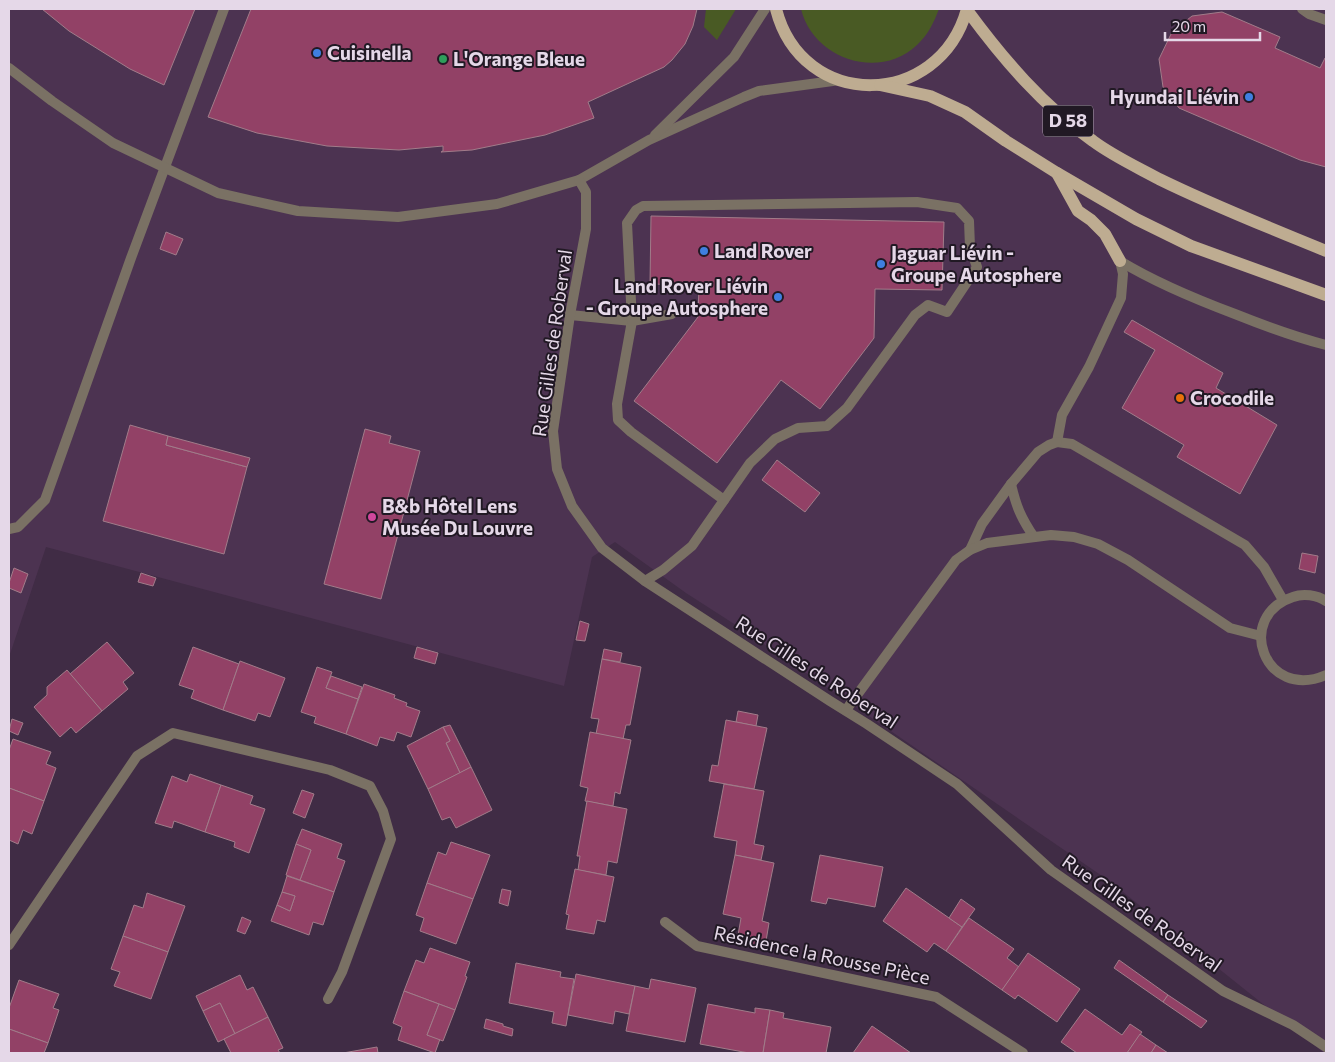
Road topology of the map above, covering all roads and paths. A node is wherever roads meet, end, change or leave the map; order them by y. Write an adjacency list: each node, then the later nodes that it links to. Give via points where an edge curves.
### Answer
1 (224, 9): 11 (street)
2 (765, 9): 10 (street, via 734,57)
3 (776, 9): 8 (main road, via 780,24 794,48 815,67)
4 (1302, 9): 6 (street)
5 (967, 10): 9 (main road, via 958,33 944,53 926,69 904,80); 14 (main road, D 58, via 1007,62 1045,102 1093,142 1196,197)
6 (1326, 20)
7 (9, 68): 11 (street, via 113,143)
8 (840, 80): 9 (main road, via 859,85); 10 (street, via 759,91)
9 (880, 85): 12 (main road, D 58, via 930,96 965,112)
10 (650, 140): 13 (street)
11 (166, 167): 13 (street, via 218,193 298,211 398,217 497,204); 24 (street, via 45,500 18,526)
12 (1057, 173): 15 (main road, via 1078,211 1105,234); 16 (main road, D 58, via 1136,219 1191,246)
13 (579, 180): 18 (street, Rue Gilles de Roberval, via 586,192 586,230)
14 (1326, 252)
15 (1120, 261): 20 (street, via 1144,276 1203,302 1295,337); 21 (street, via 1121,298 1089,367 1062,414)
16 (1326, 295)
17 (672, 314): 19 (street)
18 (570, 315): 19 (street); 27 (street, Rue Gilles de Roberval, via 553,431 557,469 572,506 602,548)
19 (632, 321): 23 (street, via 617,404 618,420); 23 (street, via 628,223 636,210 643,206 917,202 957,208 969,221 970,247 977,267 948,312 928,305 915,315 847,408 827,426 798,428 774,438 750,463)
20 (1326, 345)
21 (1057, 442): 22 (street, via 1038,452); 28 (street, via 1072,444 1245,545 1264,568)
22 (1012, 484): 25 (street, via 1021,518); 26 (street, via 982,524)
23 (724, 500): 27 (street, via 692,546)
24 (9, 529)
25 (1034, 537): 26 (street, via 987,543); 30 (street, via 1074,537 1098,544 1128,560 1230,628)
26 (970, 550): 32 (street, via 956,560)
27 (645, 581): 32 (street, Rue Gilles de Roberval)
28 (1283, 600): 29 (street, via 1309,595); 30 (street, via 1264,622)
29 (1326, 601)
30 (1261, 636): 31 (street, via 1262,650 1268,662 1288,678 1301,682)
31 (1326, 676)
32 (846, 710): 36 (street, Rue Gilles de Roberval, via 957,784 1051,870 1223,991 1293,1025)
33 (665, 922): 37 (street, Résidence la Rousse Pièce, via 697,946 936,996)
34 (9, 945): 35 (street, via 137,756 173,733 330,770 370,786 384,811 391,839 342,972)
35 (328, 999)
36 (1326, 1047)
37 (1023, 1053)

